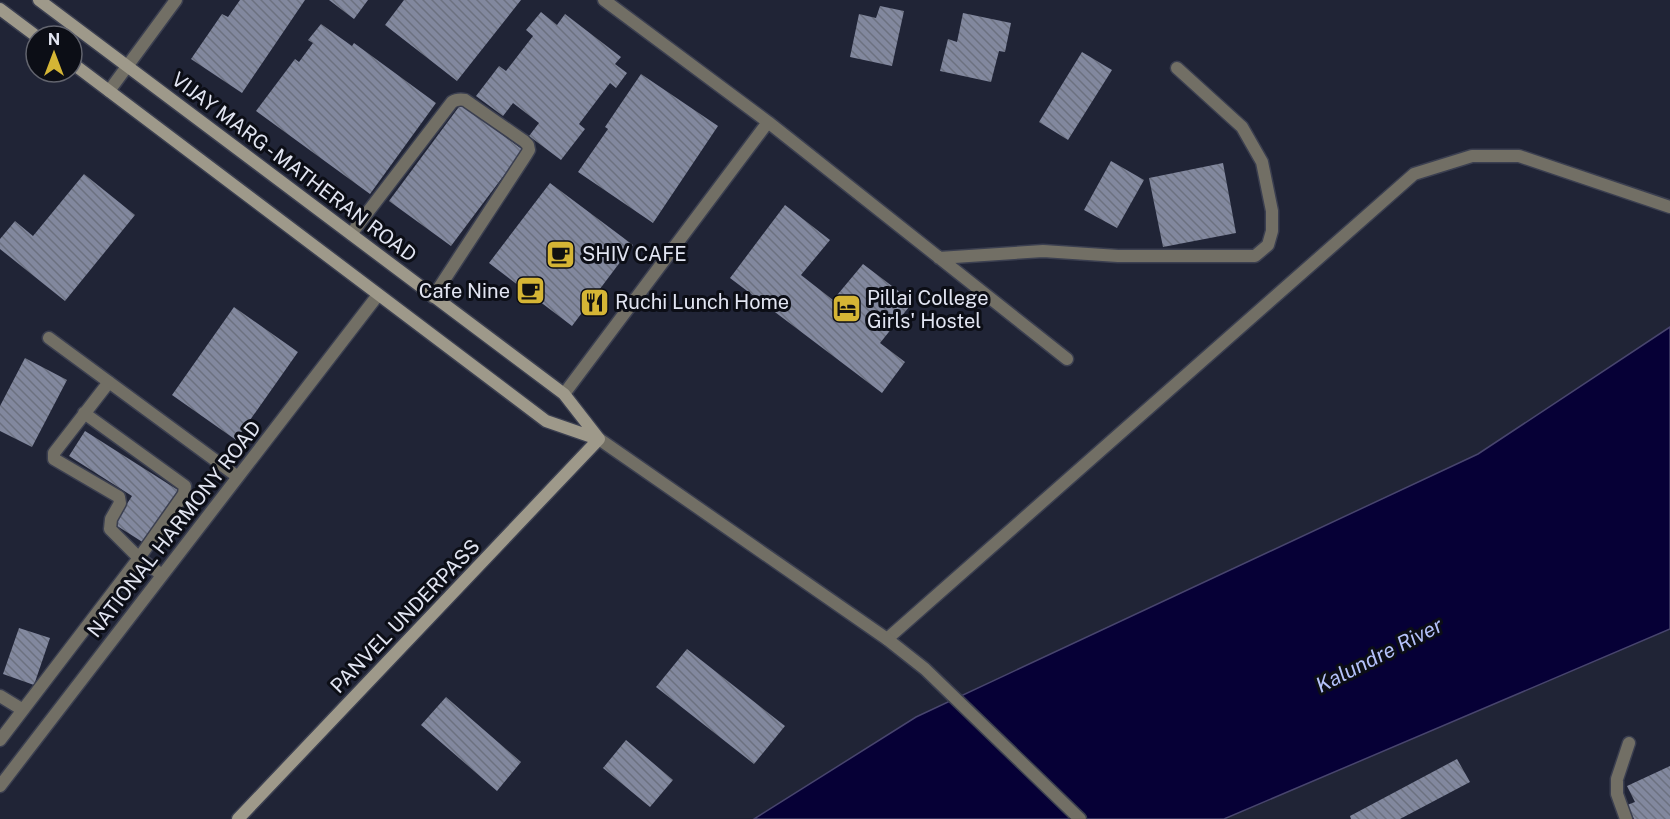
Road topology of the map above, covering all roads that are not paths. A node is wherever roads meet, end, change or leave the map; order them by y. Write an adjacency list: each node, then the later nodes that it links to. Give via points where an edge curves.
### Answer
1 (39, 0): 6 (main road, VIJAY MARG - MATHERAN ROAD)
2 (176, 0): 6 (street)
3 (604, 0): 10 (street)
4 (0, 9): 5 (main road)
5 (24, 27)
6 (127, 66): 9 (street); 12 (main road, VIJAY MARG - MATHERAN ROAD)
7 (1177, 68): 13 (street, via 1242,127 1262,162 1272,231 1268,245 1255,256 1118,256 1043,251)
8 (84, 72): 9 (main road)
9 (109, 91): 14 (main road)
10 (768, 122): 13 (street); 19 (street)
11 (1670, 207): 25 (street, via 1520,156 1472,156 1414,174)
12 (351, 234): 15 (main road, VIJAY MARG - MATHERAN ROAD); 15 (street, via 452,102 465,100 524,141 529,150)
13 (939, 258): 17 (street)
14 (378, 295): 21 (main road, via 546,421); 22 (street, NATIONAL HARMONY ROAD)
15 (433, 297): 19 (main road, VIJAY MARG - MATHERAN ROAD)
16 (49, 338): 18 (street)
17 (1067, 359)
18 (109, 382): 20 (street); 22 (street)
19 (564, 394): 21 (main road, VIJAY MARG - MATHERAN ROAD)
20 (84, 413): 23 (street, via 54,453 54,459 119,497 110,529); 23 (street, via 185,486 184,494)
21 (599, 439): 25 (street); 31 (main road, PANVEL UNDERPASS)
22 (238, 477): 24 (street, NATIONAL HARMONY ROAD)
23 (139, 558): 24 (street); 27 (street)
24 (162, 575): 30 (street, NATIONAL HARMONY ROAD)
25 (887, 639): 32 (street, via 925,669)
26 (0, 696): 27 (street)
27 (23, 711): 28 (street)
28 (0, 741)
29 (1629, 743): 33 (street, via 1617,779 1617,794)
30 (0, 786)
31 (238, 819)
32 (1080, 819)
33 (1626, 819)

